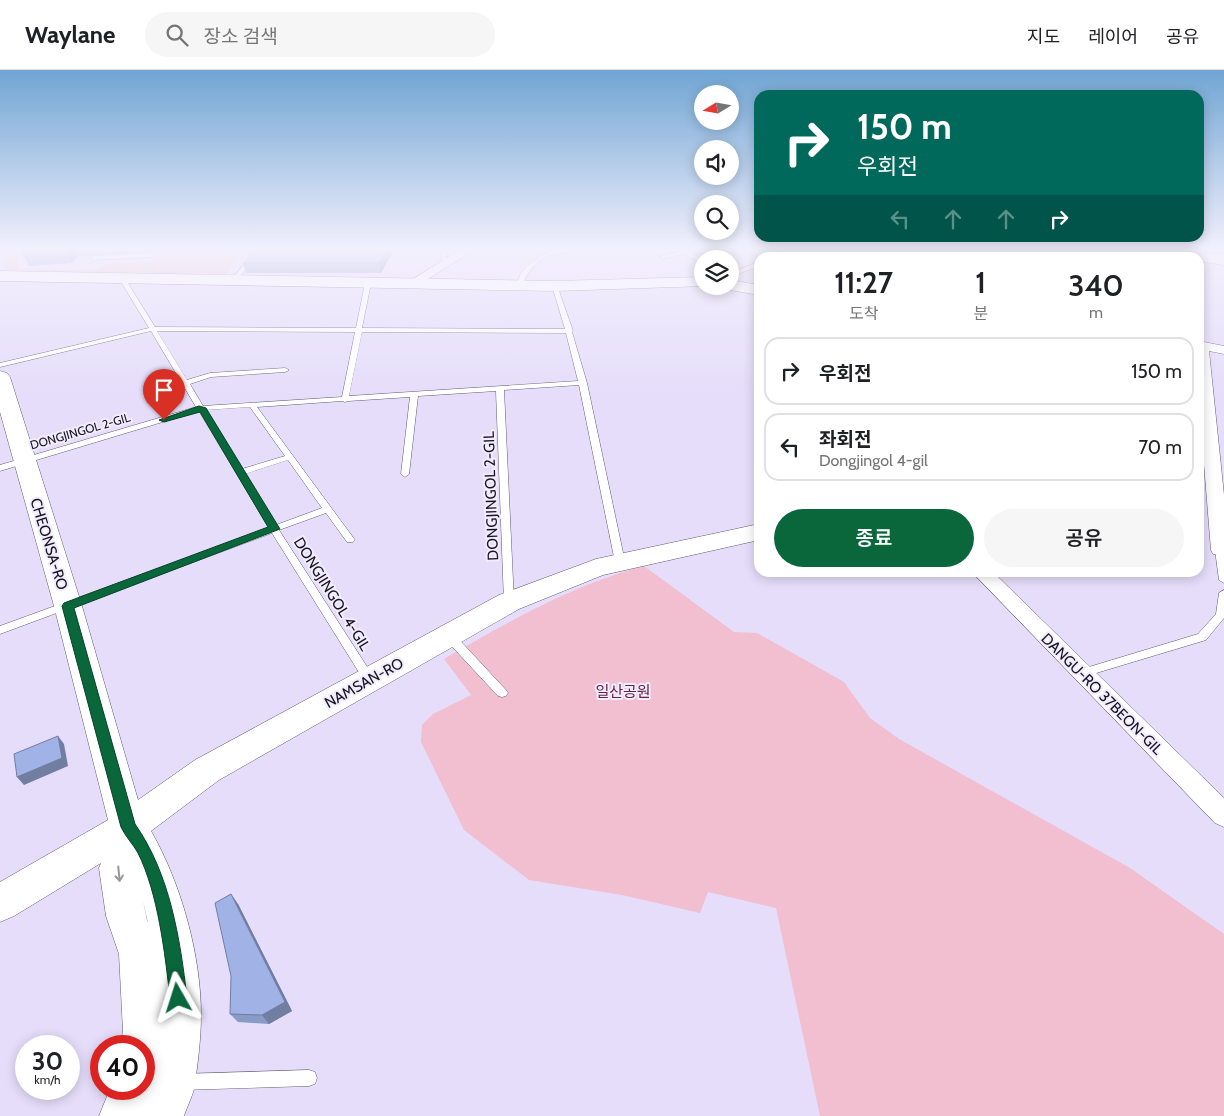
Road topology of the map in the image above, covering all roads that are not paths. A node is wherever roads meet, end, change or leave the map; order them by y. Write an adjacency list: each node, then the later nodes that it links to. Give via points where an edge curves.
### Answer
1 (135, 299): 4 (lane, DONGJINGOL 4-GIL)
2 (365, 299): 5 (lane)
3 (559, 299): 6 (lane)
4 (153, 329): 5 (lane); 9 (lane); 12 (lane, DONGJINGOL 4-GIL)
5 (358, 329): 6 (lane); 17 (lane)
6 (570, 331): 13 (lane)
7 (1204, 347): 8 (street)
8 (1224, 350)
9 (0, 365)
10 (285, 370): 12 (lane, via 210,375)
11 (0, 377): 23 (street, CHEONSA-RO)
12 (186, 383): 20 (lane, DONGJINGOL 4-GIL)
13 (583, 384): 14 (lane, DONGJINGOL 2-GIL); 32 (lane)
14 (500, 389): 15 (lane, DONGJINGOL 2-GIL); 36 (lane, DONGJINGOL 2-GIL)
15 (414, 395): 17 (lane, DONGJINGOL 2-GIL); 26 (lane)
16 (1204, 399): 18 (street)
17 (345, 400): 19 (lane, DONGJINGOL 2-GIL)
18 (1224, 403)
19 (253, 406): 20 (lane, DONGJINGOL 2-GIL); 22 (lane)
20 (202, 408): 23 (lane, DONGJINGOL 2-GIL); 25 (lane, DONGJINGOL 4-GIL)
21 (1204, 437): 24 (street)
22 (290, 457): 25 (lane); 27 (lane)
23 (12, 464): 37 (street, CHEONSA-RO)
24 (1212, 470): 31 (street)
25 (241, 472): 28 (lane, DONGJINGOL 4-GIL)
26 (405, 474)
27 (327, 509): 28 (lane); 30 (lane)
28 (274, 529): 37 (lane); 41 (lane, DONGJINGOL 4-GIL)
29 (754, 533): 32 (street, NAMSAN-RO)
30 (350, 540)
31 (1220, 550): 34 (lane)
32 (620, 562): 36 (street, NAMSAN-RO, via 587,571)
33 (986, 577): 40 (street, DANGU-RO 37BEON-GIL)
34 (1224, 580)
35 (1224, 593): 40 (lane, via 1221,615 1202,637)
36 (509, 602): 39 (street, NAMSAN-RO)
37 (68, 606): 38 (lane); 44 (street, CHEONSA-RO)
38 (0, 630)
39 (449, 636): 41 (street, NAMSAN-RO); 42 (lane)
40 (1083, 674): 43 (street, DANGU-RO 37BEON-GIL)
41 (370, 679): 44 (street, NAMSAN-RO, via 207,770)
42 (502, 693)
43 (1224, 815)
44 (128, 827): 45 (street, NAMSAN-RO); 46 (street, CHEONSA-RO, one-way to 46, via 118,868 126,916 139,954); 48 (street, CHEONSA-RO, via 144,850 162,900 173,948 180,1014)
45 (0, 903)
46 (144, 1035)
47 (309, 1078): 49 (lane)
48 (155, 1086)
49 (155, 1092)
50 (143, 1100): 51 (street, CHEONSA-RO)
51 (122, 1116)

